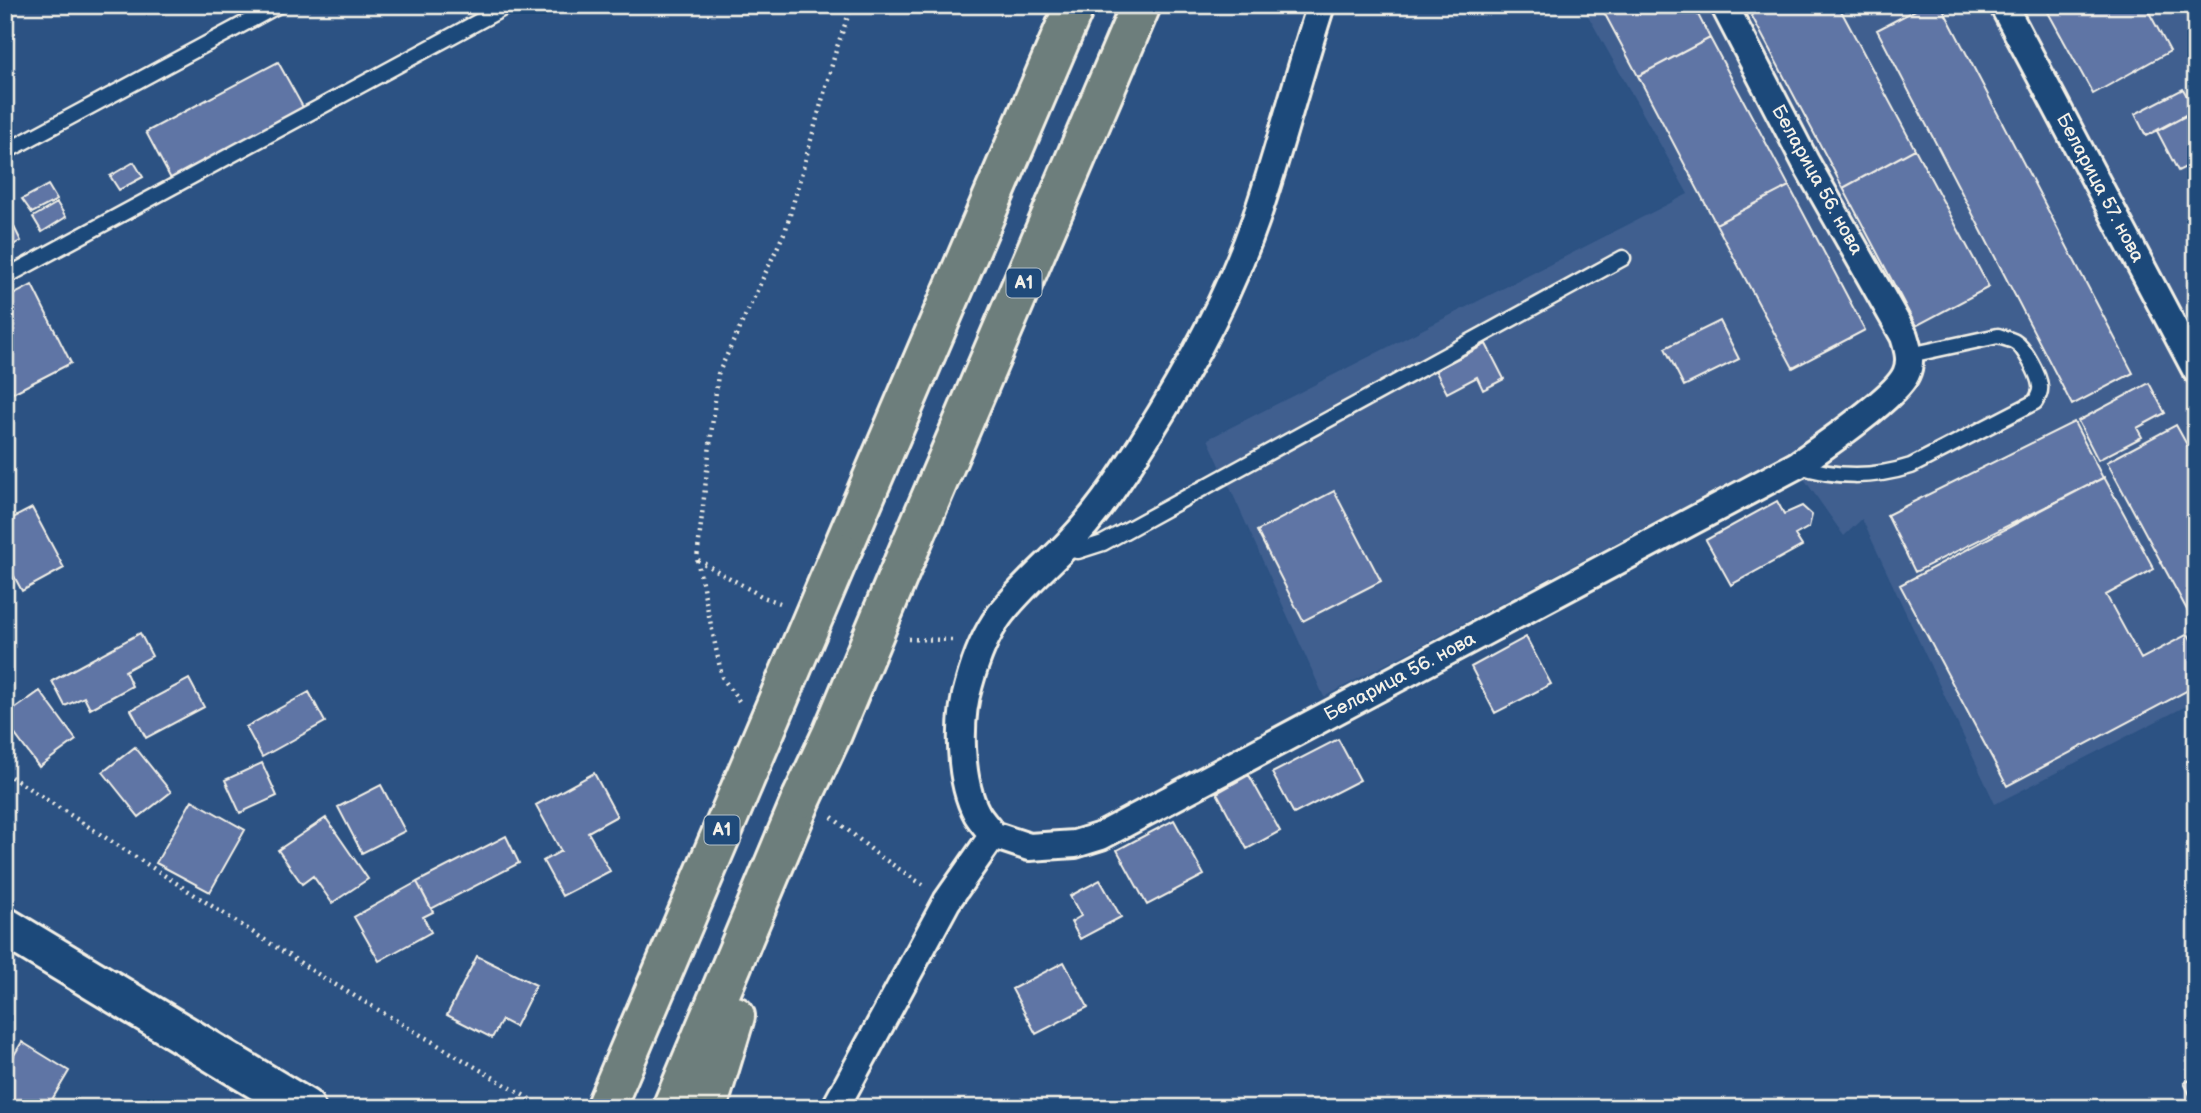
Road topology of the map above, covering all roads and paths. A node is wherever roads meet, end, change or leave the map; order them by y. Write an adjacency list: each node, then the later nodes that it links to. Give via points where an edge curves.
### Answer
1 (279, 5): 9 (lane)
2 (509, 5): 11 (lane)
3 (852, 5): 16 (path, via 786,229 718,374 697,559)
4 (1075, 5): 24 (highway, A1, bridge)
5 (1141, 5): 18 (highway, A1, bridge, via 832,734)
6 (1321, 5): 15 (street, via 1256,220 1219,305 1124,472 1100,508)
7 (1724, 5): 12 (street, Беларица 56. нова)
8 (2003, 5): 13 (street, Беларица 57. нова)
9 (5, 152)
10 (1623, 258): 15 (lane, via 1103,543 1078,551)
11 (5, 278)
12 (1910, 355): 14 (street, Беларица 56. нова, via 1906,374 1892,392); 14 (lane, via 1998,337 2008,339 2025,353 2040,393 2035,402 1890,473 1839,474)
13 (2196, 370)
14 (1797, 465): 19 (street, Беларица 56. нова, via 1101,836 1075,844 1029,847)
15 (1063, 549): 19 (street, via 997,618 968,685 962,756 976,813)
16 (722, 677)
17 (5, 773): 23 (path, via 324,978)
18 (816, 807): 20 (path); 25 (highway, A1); 26 (highway)
19 (993, 835): 20 (street)
20 (947, 901): 27 (street)
21 (5, 927): 22 (main road)
22 (305, 1108)
23 (545, 1108)
24 (605, 1108)
25 (672, 1108)
26 (707, 1108)
27 (835, 1108)

